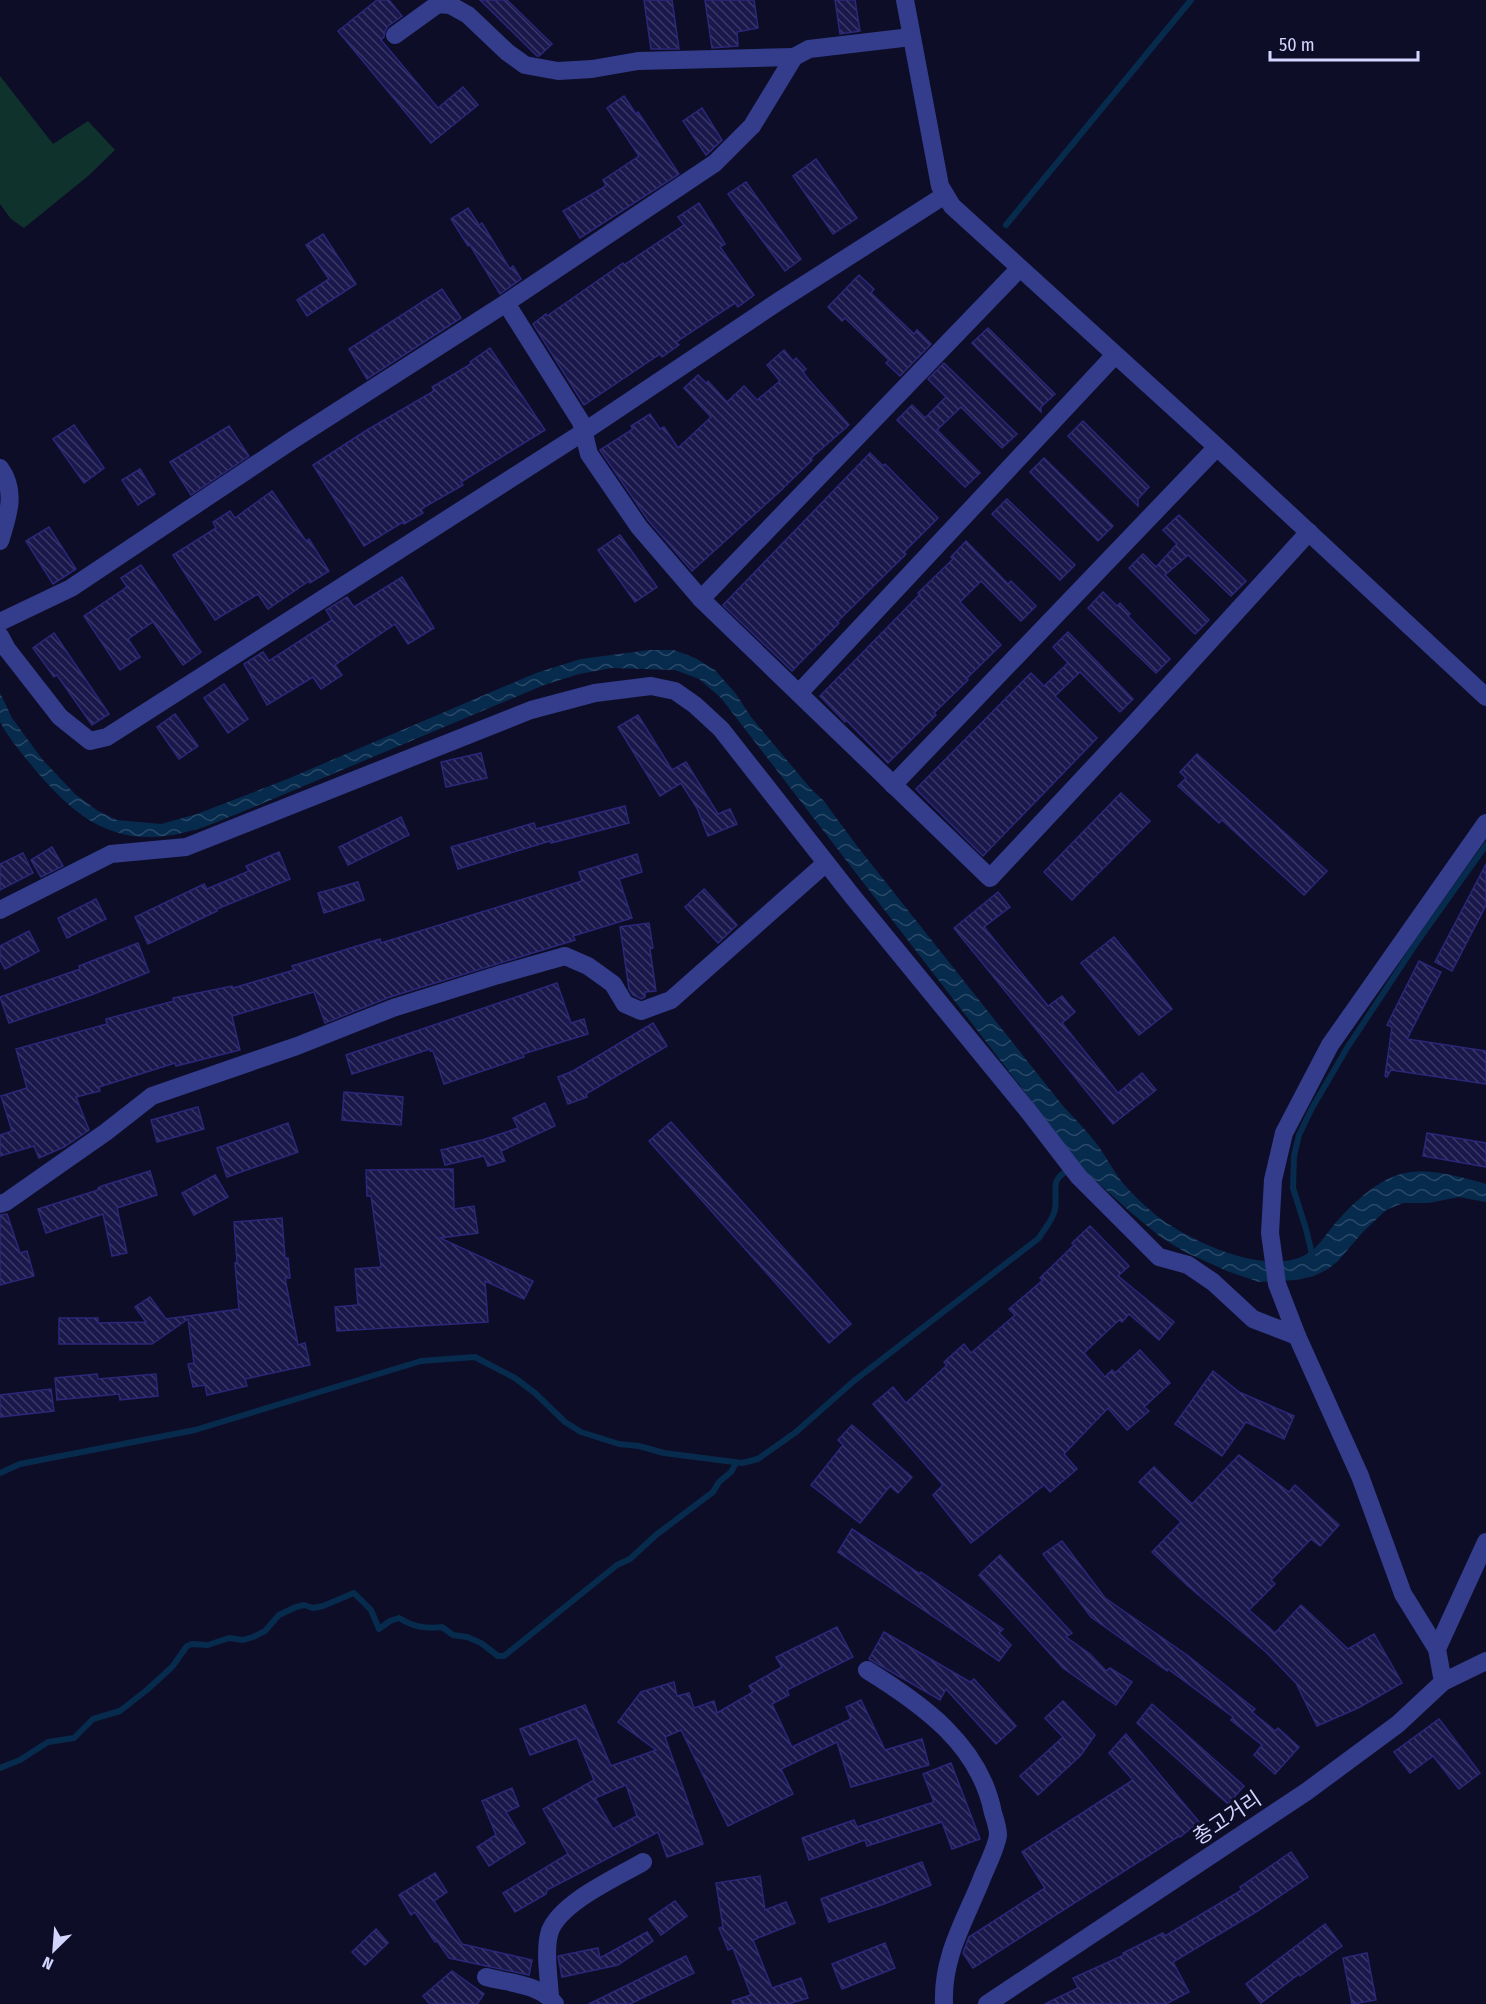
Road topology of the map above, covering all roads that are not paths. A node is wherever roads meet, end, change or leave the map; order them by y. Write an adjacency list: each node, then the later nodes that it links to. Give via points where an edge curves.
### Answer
1 (905, 0): 3 (street)
2 (395, 35): 4 (street, via 438,4 450,4 525,65 558,71 638,61)
3 (911, 37): 4 (street, via 809,49); 5 (street)
4 (794, 57): 7 (street, via 752,126 715,163)
5 (945, 195): 6 (street, via 952,207); 9 (street)
6 (1020, 268): 8 (street); 14 (street)
7 (506, 303): 9 (street, via 581,422); 15 (street, via 71,588)
8 (1115, 355): 10 (street); 17 (street)
9 (582, 433): 14 (street, via 589,454 639,527); 16 (street, via 107,737 90,741 60,717)
10 (1217, 447): 12 (street); 19 (street)
11 (0, 468): 13 (street, via 8,479 10,509)
12 (1309, 532): 18 (street); 19 (street, via 990,878)
13 (0, 541)
14 (701, 599): 17 (street)
15 (0, 622)
16 (0, 636)
17 (799, 693): 19 (street)
18 (1486, 697)
19 (893, 785)
20 (1486, 823): 24 (street, via 1330,1045 1284,1133 1273,1180 1270,1233 1277,1284)
21 (826, 863): 22 (street, via 721,729 675,691 651,686 595,693 531,710 186,847 111,854); 23 (street, via 671,1000 641,1011 625,1004 613,984 565,956 498,975 393,1008 152,1096); 24 (street, via 1079,1177 1159,1257 1188,1265 1253,1319)
22 (0, 910)
23 (0, 1204)
24 (1297, 1336): 26 (street, via 1360,1476 1403,1594)
25 (1486, 1542): 26 (street)
26 (1437, 1649): 29 (street)
27 (1486, 1661): 29 (street, 총고거리)
28 (867, 1670): 33 (street, via 903,1692 950,1731 971,1756 990,1795 998,1835 954,1941)
29 (1443, 1682): 34 (street, 총고거리, via 1398,1724 1306,1792)
30 (643, 1863): 32 (street, via 571,1904 558,1916 549,1933)
31 (486, 1977): 32 (street, via 537,1989)
32 (552, 2000)
33 (944, 2004)
34 (987, 2004)

